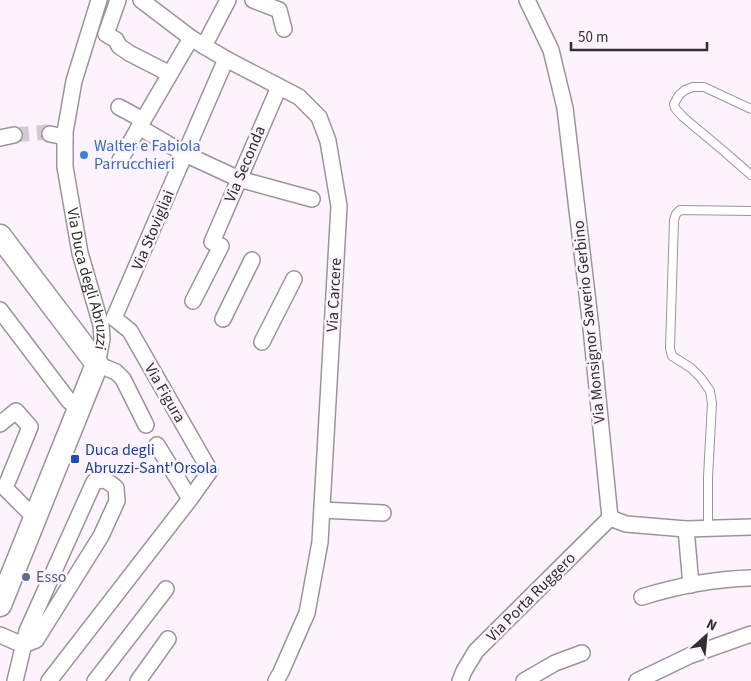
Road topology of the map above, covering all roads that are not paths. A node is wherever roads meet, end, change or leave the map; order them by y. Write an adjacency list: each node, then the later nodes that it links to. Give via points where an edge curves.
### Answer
1 (99, 0): 28 (street, Via Duca degli Abruzzi, via 74,82 65,132 58,135 80,253)
2 (118, 0): 11 (street, via 106,34 119,46)
3 (141, 0): 8 (street, Via Carcere)
4 (227, 0): 9 (street)
5 (253, 0): 7 (street, via 279,10)
6 (527, 0): 40 (street, Via Monsignor Saverio Gerbino, via 550,50 565,108)
7 (284, 29)
8 (191, 38): 9 (street, Via Carcere); 11 (street)
9 (204, 46): 10 (street, Via Carcere)
10 (226, 59): 12 (street, Via Carcere); 16 (street, Via Stovigliai)
11 (170, 74): 15 (street)
12 (278, 87): 19 (street, Via Seconda); 37 (street, Via Carcere, via 299,96 319,117 328,141 339,206)
13 (119, 107): 15 (street)
14 (751, 109): 18 (lane, via 704,87 685,90 674,104 683,117)
15 (141, 123): 16 (street); 17 (street)
16 (185, 154): 19 (street); 28 (street, Via Stovigliai)
17 (120, 160)
18 (751, 175)
19 (239, 179): 20 (street); 25 (street, Via Seconda)
20 (312, 199)
21 (751, 211): 42 (lane, via 680,210 674,220 670,348 672,356 691,368 710,391)
22 (0, 236): 30 (street)
23 (252, 260): 27 (street)
24 (294, 279): 29 (street)
25 (193, 301)
26 (0, 310): 31 (street, via 69,401)
27 (224, 319)
28 (108, 322): 30 (street, Via Duca degli Abruzzi); 36 (street, Via Figura, via 130,331 210,472)
29 (262, 342)
30 (97, 364): 31 (street, Via Duca degli Abruzzi); 33 (street, via 123,378)
31 (79, 409): 39 (street, Via Duca degli Abruzzi)
32 (0, 424): 35 (street, via 16,411 30,427)
33 (146, 425)
34 (157, 446): 36 (street)
35 (4, 474): 39 (street, via 5,488)
36 (190, 499): 55 (street)
37 (322, 510): 38 (street); 58 (street, Via Carcere, via 320,542 307,612)
38 (383, 513)
39 (35, 518): 48 (street, Via Duca degli Abruzzi)
40 (610, 518): 43 (street, via 626,524); 59 (street, Via Porta Ruggero, via 476,651)
41 (751, 527): 42 (street)
42 (708, 528): 43 (street)
43 (686, 529): 45 (street)
44 (751, 578): 45 (street)
45 (691, 585): 47 (street)
46 (166, 589): 56 (street)
47 (642, 597)
48 (0, 605)
49 (751, 634): 61 (street, via 689,656)
50 (0, 635): 52 (street)
51 (168, 639): 57 (street)
52 (23, 644): 52 (street, via 36,640 101,536 117,502 116,488 109,482 101,479 94,482); 54 (street)
53 (582, 653): 60 (street, via 555,663)
54 (15, 681)
55 (48, 681)
56 (96, 681)
57 (138, 681)
58 (276, 681)
59 (460, 681)
60 (524, 681)
61 (637, 681)

